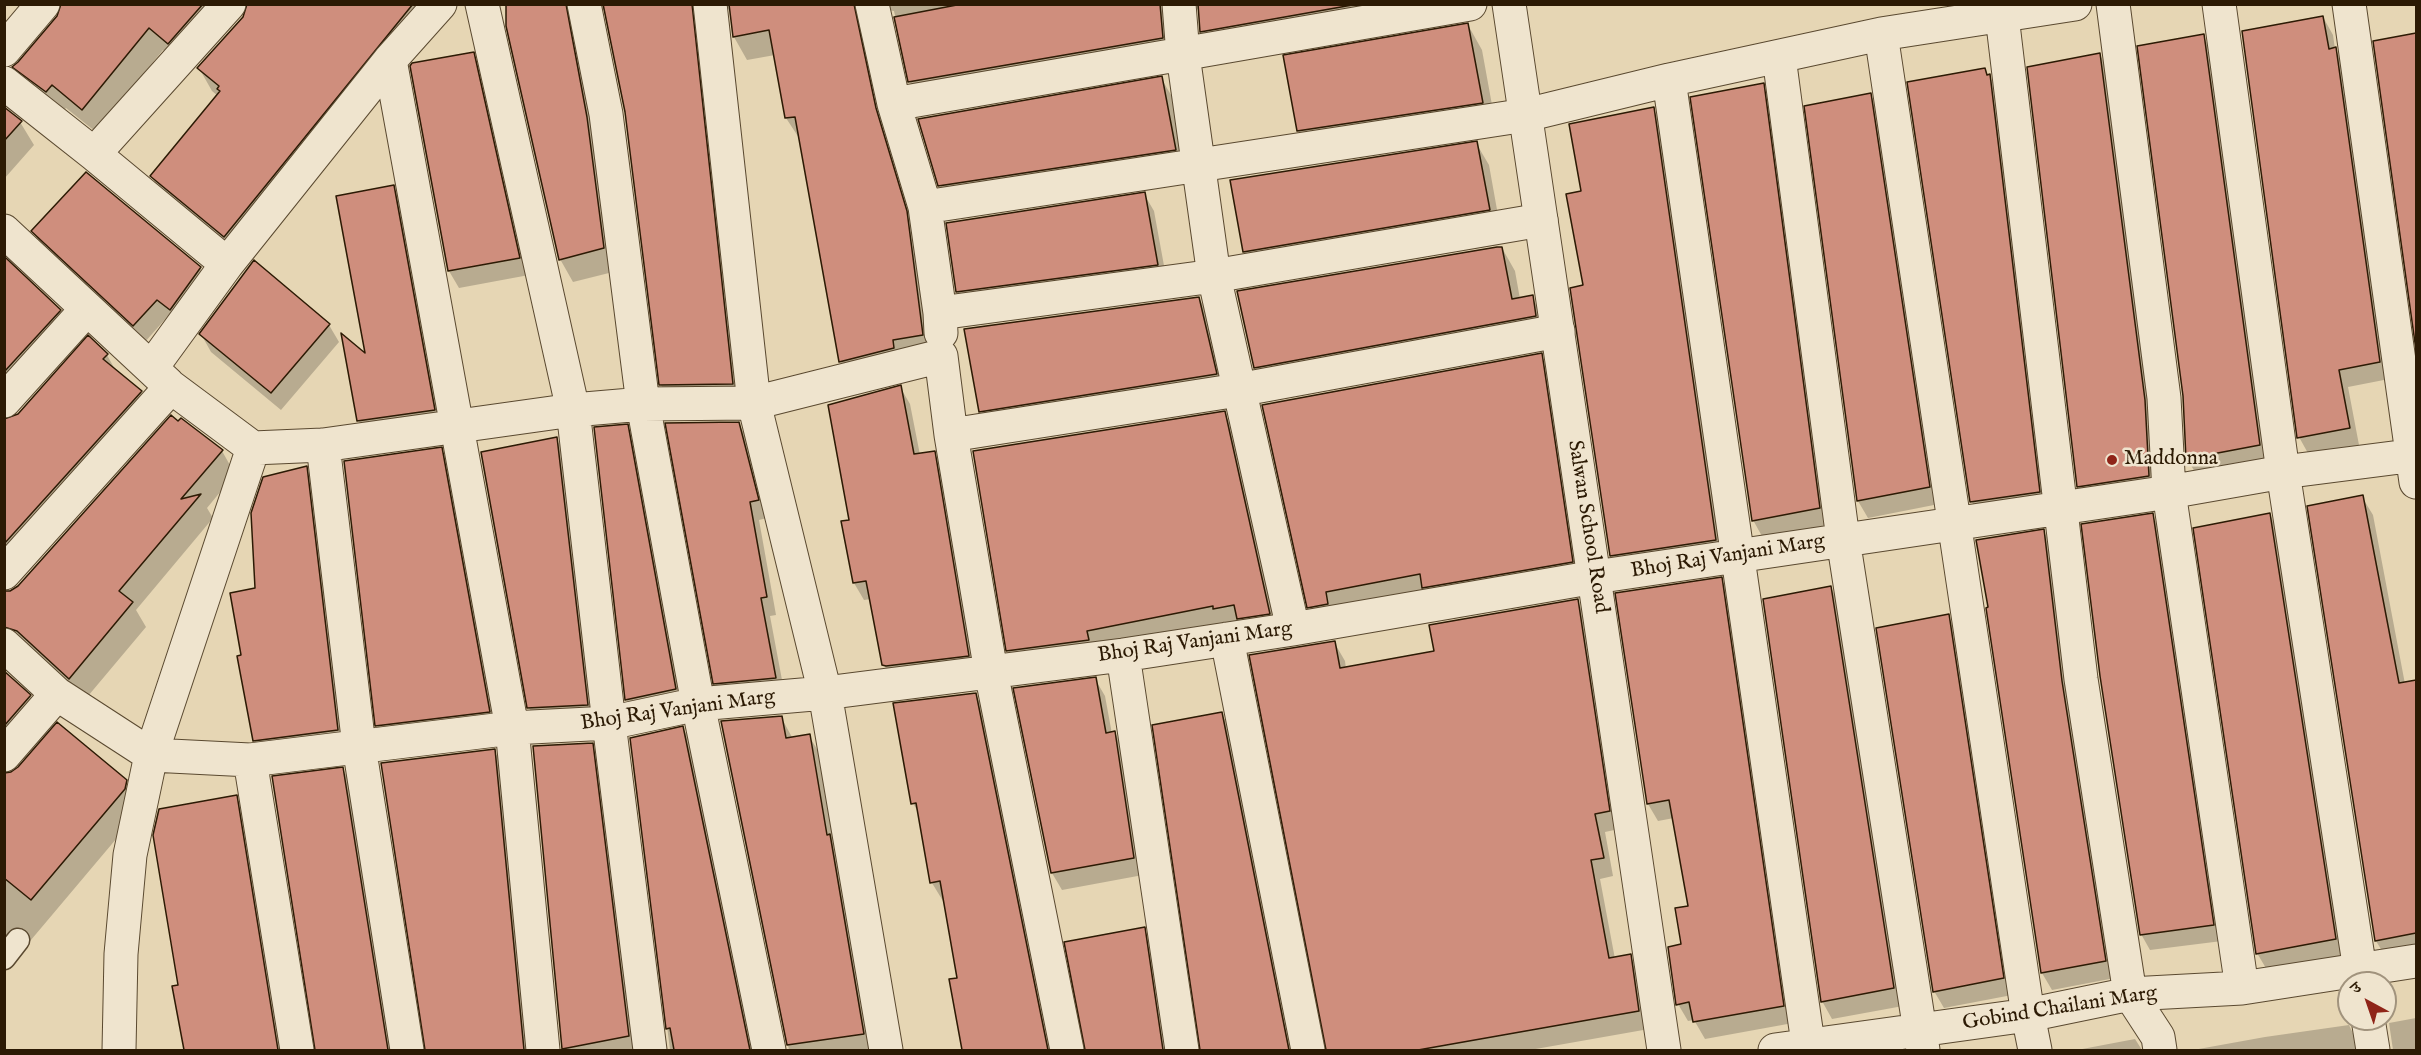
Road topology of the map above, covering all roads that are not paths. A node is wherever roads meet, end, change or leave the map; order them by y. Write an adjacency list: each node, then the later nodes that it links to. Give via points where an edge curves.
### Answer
1 (43, 4): 17 (street)
2 (229, 4): 25 (street)
3 (440, 4): 20 (street)
4 (482, 4): 41 (street)
5 (584, 4): 40 (street, via 606,114)
6 (710, 4): 39 (street)
7 (872, 4): 23 (street)
8 (1179, 4): 18 (street)
9 (1470, 4): 18 (street)
10 (1509, 4): 24 (street, Salwan School Road)
11 (2075, 4): 15 (street)
12 (2113, 4): 48 (street, via 2164,398)
13 (2219, 4): 47 (street)
14 (2349, 4): 46 (street)
15 (2002, 16): 16 (street); 49 (street)
16 (1881, 34): 19 (street); 50 (street)
17 (4, 50)
18 (1182, 55): 23 (street); 26 (street)
19 (1779, 57): 21 (street); 51 (street)
20 (390, 60): 30 (street); 42 (street)
21 (1669, 80): 24 (street); 52 (street)
22 (4, 83): 25 (street)
23 (894, 104): 27 (street)
24 (1526, 115): 26 (street); 28 (street, Salwan School Road)
25 (94, 154): 30 (street)
26 (1198, 164): 27 (street); 31 (street)
27 (925, 207): 33 (street)
28 (1541, 220): 31 (street); 34 (street, Salwan School Road)
29 (4, 231): 32 (street)
30 (227, 264): 36 (street)
31 (1215, 276): 33 (street); 37 (street)
32 (87, 309): 36 (street); 38 (street)
33 (940, 313): 35 (street)
34 (1557, 331): 37 (street); 54 (street, Salwan School Road)
35 (941, 356): 39 (street); 43 (street)
36 (162, 377): 45 (street); 53 (street)
37 (1238, 390): 43 (street); 55 (street)
38 (4, 401)
39 (754, 403): 40 (street); 60 (street)
40 (643, 404): 41 (street); 62 (street)
41 (573, 410): 42 (street); 63 (street)
42 (457, 425): 44 (street); 64 (street)
43 (951, 435): 59 (street)
44 (323, 445): 45 (street); 65 (street)
45 (253, 448): 67 (street)
46 (2415, 464): 47 (street, Bhoj Raj Vanjani Marg)
47 (2283, 472): 48 (street, Bhoj Raj Vanjani Marg); 70 (street)
48 (2169, 492): 49 (street, Bhoj Raj Vanjani Marg); 73 (street)
49 (2059, 508): 50 (street, Bhoj Raj Vanjani Marg); 74 (street)
50 (1954, 523): 51 (street, Bhoj Raj Vanjani Marg); 75 (street)
51 (1843, 539): 52 (street, Bhoj Raj Vanjani Marg); 77 (street)
52 (1737, 556): 54 (street, Bhoj Raj Vanjani Marg); 78 (street)
53 (4, 573)
54 (1595, 577): 55 (street, Bhoj Raj Vanjani Marg); 89 (street, Salwan School Road)
55 (1293, 629): 56 (street, Bhoj Raj Vanjani Marg)
56 (1227, 639): 58 (street, Bhoj Raj Vanjani Marg); 88 (street)
57 (4, 645): 61 (street)
58 (1123, 655): 59 (street, Bhoj Raj Vanjani Marg); 87 (street)
59 (991, 672): 60 (street, Bhoj Raj Vanjani Marg); 86 (street)
60 (825, 693): 62 (street, Bhoj Raj Vanjani Marg); 85 (street)
61 (57, 694): 66 (street); 67 (street)
62 (698, 704): 63 (street, Bhoj Raj Vanjani Marg); 84 (street)
63 (609, 723): 64 (street, Bhoj Raj Vanjani Marg); 83 (street)
64 (512, 728): 65 (street, Bhoj Raj Vanjani Marg); 82 (street)
65 (359, 746): 68 (street, Bhoj Raj Vanjani Marg); 81 (street)
66 (4, 755)
67 (151, 755): 68 (street, Bhoj Raj Vanjani Marg); 79 (street, via 130,855)
68 (250, 760): 80 (street)
69 (2416, 961): 71 (street, Gobind Chailani Marg)
70 (2360, 971)
71 (2379, 971)
72 (2337, 978): 73 (street, Gobind Chailani Marg)
73 (2242, 988): 74 (street, Gobind Chailani Marg)
74 (2130, 994): 75 (street, Gobind Chailani Marg); 92 (street, via 2158,1037)
75 (2028, 1015): 77 (street, Gobind Chailani Marg); 91 (street)
76 (2370, 1031): 93 (street)
77 (1921, 1040): 78 (street, Gobind Chailani Marg)
78 (1808, 1048): 90 (street, Gobind Chailani Marg)
79 (118, 1050)
80 (297, 1050)
81 (407, 1050)
82 (543, 1050)
83 (650, 1050)
84 (769, 1050)
85 (886, 1050)
86 (1067, 1050)
87 (1182, 1050)
88 (1308, 1050)
89 (1664, 1050)
90 (1775, 1050)
91 (2035, 1050)
92 (2160, 1050)
93 (2373, 1050)

